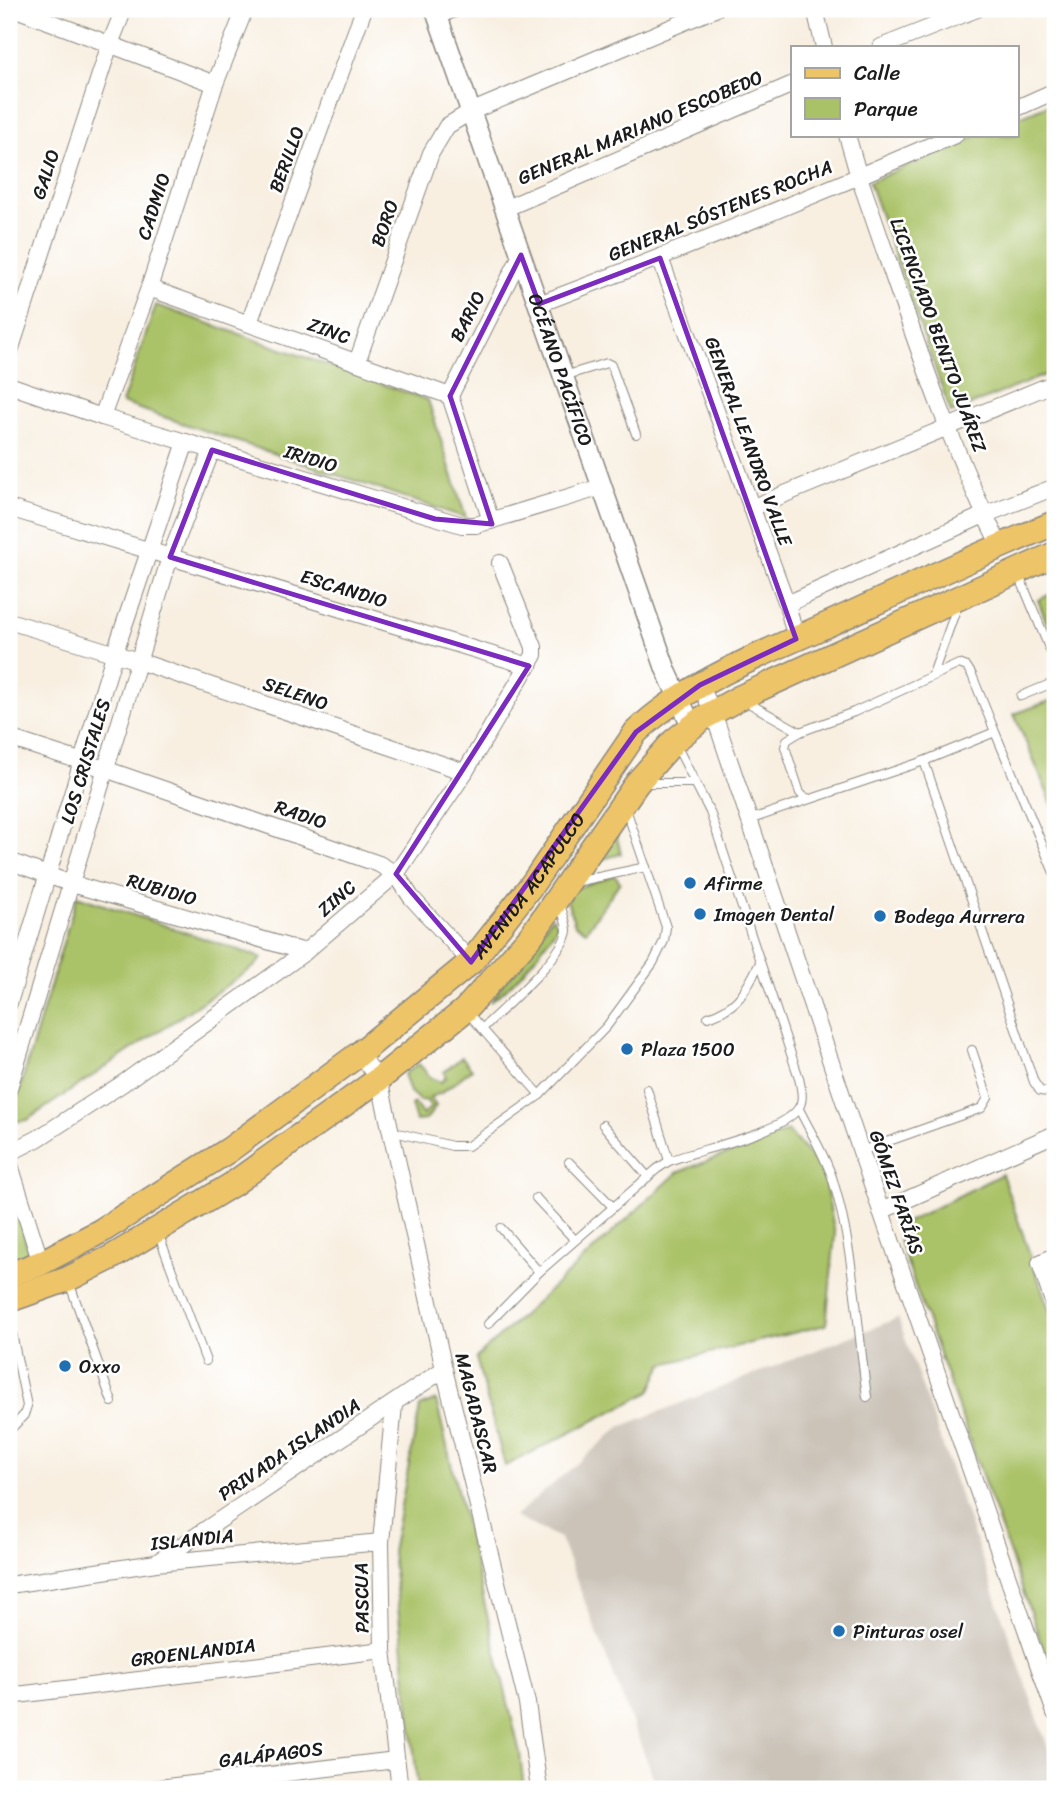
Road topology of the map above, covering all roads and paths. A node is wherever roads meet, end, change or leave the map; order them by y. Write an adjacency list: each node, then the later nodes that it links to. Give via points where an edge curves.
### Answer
1 (16, 9): 9 (street)
2 (124, 9): 9 (street, GALIO)
3 (245, 9): 12 (street, CADMIO)
4 (364, 9): 25 (street, BERILLO)
5 (715, 9): 16 (street, BORO)
6 (815, 9): 10 (street)
7 (977, 9): 11 (street)
8 (442, 11): 16 (street, OCÉANO PACÍFICO)
9 (110, 44): 12 (street); 26 (street, GALIO)
10 (824, 46)
11 (884, 46)
12 (215, 84): 23 (street, CADMIO)
13 (791, 85): 20 (street, GENERAL MARIANO ESCOBEDO)
14 (1055, 91): 15 (street)
15 (1018, 108)
16 (470, 112): 20 (street, OCÉANO PACÍFICO); 27 (street, BORO, via 447,126 430,153)
17 (847, 136): 19 (street, LICENCIADO BENITO JUÁREZ)
18 (953, 136): 19 (street, GENERAL SÓSTENES ROCHA)
19 (859, 177): 22 (street, GENERAL SÓSTENES ROCHA); 33 (street, LICENCIADO BENITO JUÁREZ)
20 (504, 209): 21 (street, OCÉANO PACÍFICO)
21 (521, 255): 24 (street, OCÉANO PACÍFICO); 31 (street, BARIO)
22 (660, 258): 24 (street, GENERAL SÓSTENES ROCHA); 40 (street, GENERAL LEANDRO VALLE)
23 (149, 288): 25 (street, ZINC); 32 (street, CADMIO)
24 (538, 304): 28 (street, OCÉANO PACÍFICO)
25 (248, 323): 27 (street, ZINC)
26 (9, 354)
27 (357, 362): 31 (street, ZINC)
28 (564, 376): 34 (lane, via 611,365); 37 (street, OCÉANO PACÍFICO)
29 (1055, 383): 33 (street)
30 (9, 385): 32 (street, IRIDIO)
31 (450, 396): 42 (street)
32 (102, 417): 35 (street, IRIDIO)
33 (948, 427): 40 (street); 41 (street, LICENCIADO BENITO JUÁREZ)
34 (636, 434)
35 (186, 442): 36 (street, IRIDIO); 45 (street, LOS CRISTALES)
36 (212, 450): 42 (street, IRIDIO, via 435,519 462,525); 47 (street, LOS CRISTALES)
37 (602, 487): 42 (street, IRIDIO); 62 (street, OCÉANO PACÍFICO)
38 (1055, 487): 41 (street)
39 (9, 508): 45 (street, ESCANDIO)
40 (751, 508): 51 (street, GENERAL LEANDRO VALLE)
41 (985, 516): 44 (street, LICENCIADO BENITO JUÁREZ); 51 (street)
42 (491, 521)
43 (1055, 523): 44 (main road, AVENIDA ACAPULCO)
44 (1000, 545): 53 (main road, AVENIDA ACAPULCO)
45 (148, 551): 47 (street, ESCANDIO); 54 (street, LOS CRISTALES)
46 (1055, 554): 49 (main road, AVENIDA ACAPULCO)
47 (170, 557): 55 (street, LOS CRISTALES); 57 (street, ESCANDIO)
48 (500, 563): 57 (street, via 534,647)
49 (1017, 570): 50 (main road, AVENIDA ACAPULCO); 56 (lane)
50 (960, 596): 58 (lane); 63 (main road, AVENIDA ACAPULCO)
51 (787, 604): 53 (street, GENERAL LEANDRO VALLE)
52 (9, 621): 54 (street, SELENO)
53 (796, 639): 60 (main road, AVENIDA ACAPULCO)
54 (114, 655): 55 (street, SELENO); 70 (street, LOS CRISTALES)
55 (138, 661): 71 (street, LOS CRISTALES); 72 (street, SELENO)
56 (1055, 662)
57 (529, 666): 72 (street, ZINC)
58 (933, 674): 65 (lane); 66 (lane, via 959,664 967,667)
59 (1055, 682): 61 (lane)
60 (700, 685): 62 (main road, AVENIDA ACAPULCO); 64 (street, GÓMEZ FARÍAS)
61 (1021, 696)
62 (678, 698): 67 (street, OCÉANO PACÍFICO); 85 (main road, AVENIDA ACAPULCO, via 636,732 533,883)
63 (739, 698): 64 (main road, AVENIDA ACAPULCO); 65 (lane)
64 (713, 712): 67 (main road, AVENIDA ACAPULCO); 76 (street, GÓMEZ FARÍAS)
65 (800, 732): 75 (lane, via 787,740 785,747 800,793)
66 (995, 732): 69 (lane); 81 (lane)
67 (683, 734): 73 (lane); 74 (main road, AVENIDA ACAPULCO)
68 (9, 738): 70 (street, RADIO)
69 (924, 761): 75 (lane); 96 (lane, via 1030,1073 1040,1090)
70 (80, 762): 71 (street, RADIO); 80 (street, LOS CRISTALES)
71 (105, 769): 79 (street, RADIO, via 363,857); 82 (street, LOS CRISTALES)
72 (464, 772): 79 (street, ZINC)
73 (694, 783): 74 (lane); 86 (lane, via 710,812)
74 (630, 792): 78 (lane); 83 (main road, AVENIDA ACAPULCO)
75 (811, 799): 76 (lane)
76 (749, 820): 102 (street, GÓMEZ FARÍAS)
77 (9, 861): 80 (street, RUBIDIO)
78 (646, 867): 83 (lane); 97 (lane, via 666,927 664,941 607,1026)
79 (396, 874): 84 (street, ZINC); 85 (street, RADIO, via 411,897)
80 (47, 875): 82 (street, RUBIDIO); 87 (street, LOS CRISTALES)
81 (1055, 875)
82 (69, 883): 84 (street, RUBIDIO); 94 (street, LOS CRISTALES)
83 (564, 891): 88 (main road, AVENIDA ACAPULCO); 90 (lane, via 567,931 563,941 549,962)
84 (305, 952): 103 (street, ZINC, via 122,1084)
85 (471, 962): 92 (main road, AVENIDA ACAPULCO)
86 (760, 963): 89 (lane, via 733,1005); 98 (lane, via 799,1079)
87 (9, 1003)
88 (465, 1010): 90 (lane); 93 (main road, AVENIDA ACAPULCO)
89 (708, 1017)
90 (482, 1028): 97 (lane)
91 (972, 1050): 102 (lane, via 988,1098 982,1108)
92 (359, 1054): 93 (street, MAGADASCAR); 115 (main road, AVENIDA ACAPULCO, via 186,1179)
93 (379, 1079): 100 (street, MAGADASCAR); 112 (main road, AVENIDA ACAPULCO, via 233,1184)
94 (9, 1088)
95 (647, 1089): 104 (lane)
96 (1055, 1090)
97 (540, 1095): 100 (lane, via 468,1146)
98 (799, 1109): 104 (lane, via 762,1131); 125 (lane, via 831,1174 841,1211)
99 (604, 1125): 107 (lane)
100 (390, 1131): 124 (street, MAGADASCAR)
101 (1055, 1134): 110 (street)
102 (861, 1151): 110 (street, GÓMEZ FARÍAS)
103 (9, 1153)
104 (669, 1161): 107 (lane)
105 (9, 1162): 115 (street)
106 (569, 1162): 109 (lane)
107 (648, 1177): 109 (lane)
108 (536, 1198): 113 (lane)
109 (613, 1207): 113 (lane)
110 (881, 1211): 134 (street, GÓMEZ FARÍAS)
111 (501, 1228): 116 (lane)
112 (157, 1230): 118 (main road, AVENIDA ACAPULCO); 123 (lane)
113 (575, 1240): 116 (lane)
114 (1048, 1259): 120 (street)
115 (41, 1263): 117 (main road, AVENIDA ACAPULCO)
116 (539, 1272): 122 (lane)
117 (9, 1275)
118 (68, 1279): 119 (main road, AVENIDA ACAPULCO); 126 (lane)
119 (9, 1300)
120 (1055, 1308)
121 (9, 1318): 128 (lane, via 27,1406)
122 (488, 1324)
123 (206, 1361)
124 (444, 1369): 127 (street, PRIVADA ISLANDIA); 138 (street, MAGADASCAR, via 527,1703)
125 (867, 1397)
126 (112, 1402)
127 (394, 1405): 129 (street, PASCUA); 130 (street, PRIVADA ISLANDIA)
128 (9, 1431)
129 (381, 1542): 130 (street, ISLANDIA); 132 (street, PASCUA)
130 (156, 1563): 131 (street, ISLANDIA)
131 (9, 1585)
132 (383, 1650): 133 (street, GROENLANDIA); 135 (street, PASCUA)
133 (9, 1696)
134 (1055, 1713)
135 (396, 1760): 136 (street, GALÁPAGOS); 137 (street, PASCUA)
136 (150, 1789)
137 (400, 1789)
138 (539, 1789)

